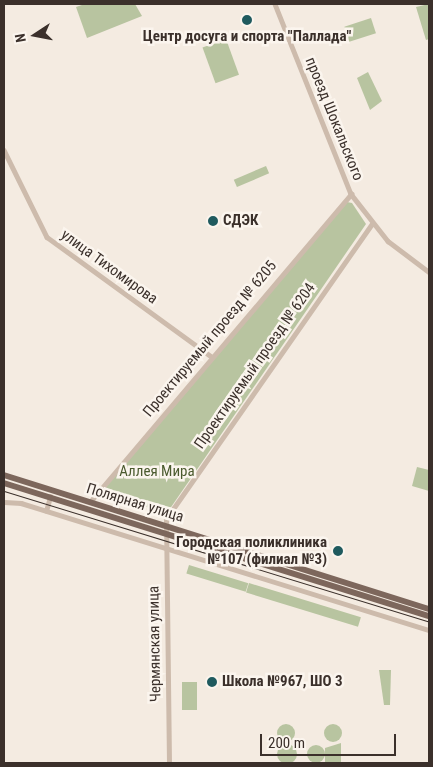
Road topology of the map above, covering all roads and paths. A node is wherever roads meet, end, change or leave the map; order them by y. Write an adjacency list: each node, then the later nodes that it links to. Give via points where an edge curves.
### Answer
1 (275, 4): 3 (street, проезд Шокальского)
2 (4, 150): 6 (street, улица Тихомирова, via 48,237)
3 (351, 194): 4 (street, проезд Шокальского); 6 (street, Проектируемый проезд № 6205)
4 (372, 224): 5 (street, проезд Шокальского); 13 (street, Проектируемый проезд № 6204, via 190,481)
5 (429, 272)
6 (212, 357): 11 (street, Проектируемый проезд № 6205)
7 (4, 475): 11 (main road, Полярная улица)
8 (4, 482): 9 (main road, Полярная улица)
9 (50, 497): 12 (street); 14 (main road, Полярная улица)
10 (6, 501): 12 (street)
11 (90, 502): 13 (main road, Полярная улица)
12 (46, 511): 15 (street)
13 (166, 525): 14 (street, Чермянская улица); 16 (main road, Полярная улица)
14 (166, 533): 15 (street, Чермянская улица); 17 (main road, Полярная улица)
15 (166, 549): 18 (street); 19 (street, Чермянская улица)
16 (429, 609)
17 (429, 616)
18 (429, 630)
19 (169, 763)

